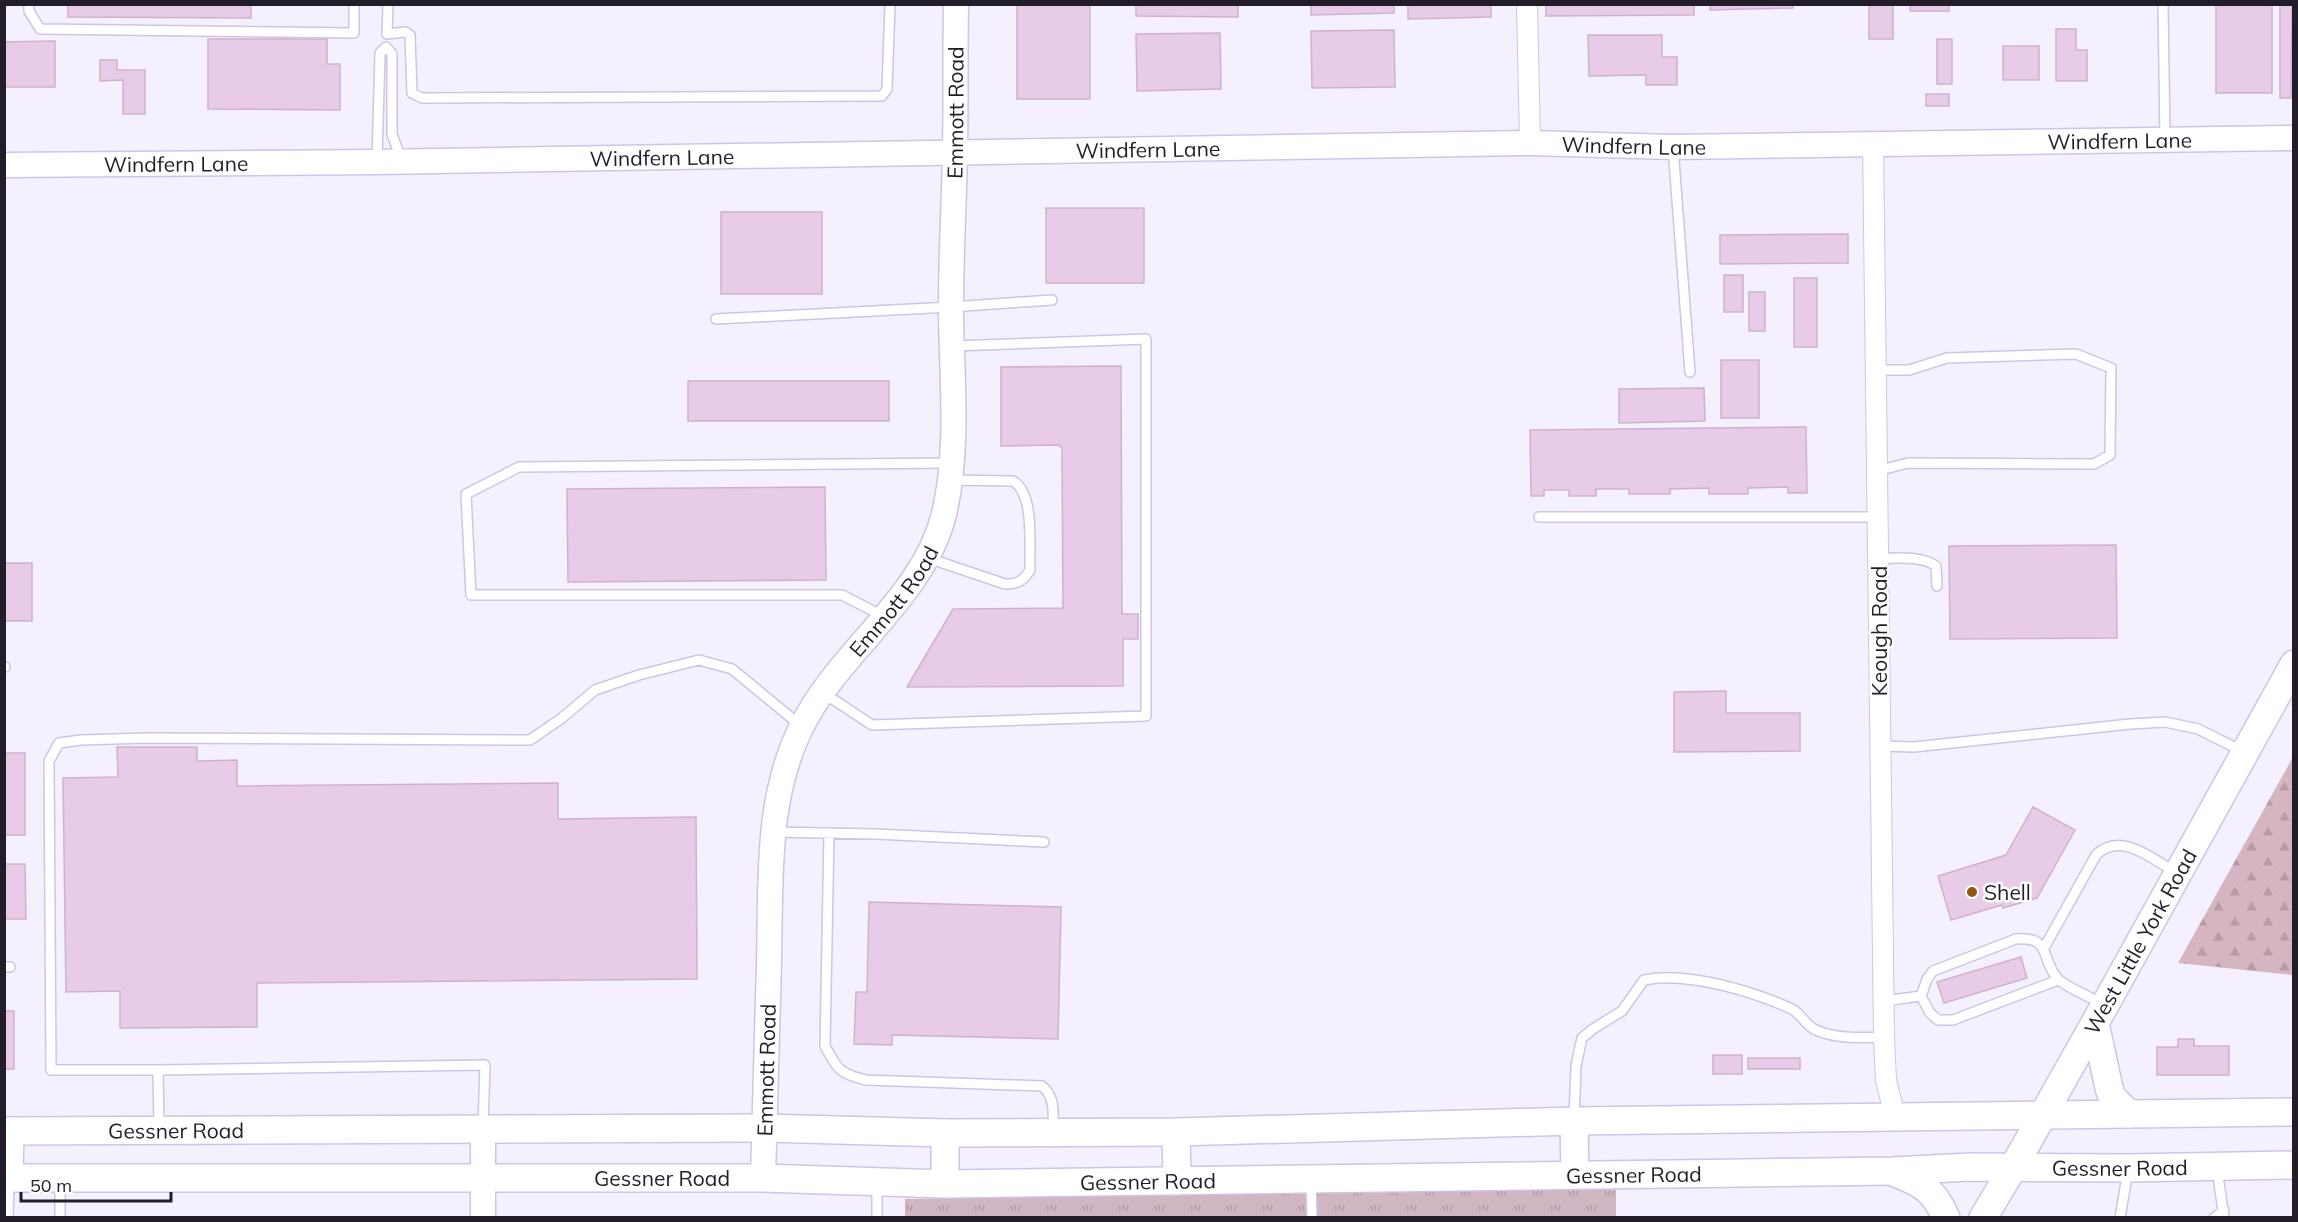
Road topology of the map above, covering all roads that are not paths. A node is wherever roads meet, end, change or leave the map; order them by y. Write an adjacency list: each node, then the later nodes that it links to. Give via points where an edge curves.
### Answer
1 (28, 4): 2 (lane, via 28,11 40,28 354,33)
2 (354, 4)
3 (388, 4): 8 (lane)
4 (890, 4): 8 (lane, via 887,88 882,96 422,98 412,93 410,35)
5 (956, 4): 15 (street, Emmott Road)
6 (1527, 4): 12 (street)
7 (2163, 4): 11 (lane)
8 (387, 33): 9 (lane)
9 (386, 47): 16 (lane, via 392,54 392,134); 17 (lane, via 380,53)
10 (2294, 138): 11 (street, Windfern Lane)
11 (2165, 140): 13 (street, Windfern Lane)
12 (1530, 143): 14 (street, Windfern Lane); 15 (street, Windfern Lane)
13 (1873, 144): 14 (street, Windfern Lane); 23 (street, Keough Road)
14 (1673, 147): 24 (lane)
15 (955, 152): 16 (street, Windfern Lane); 20 (street, Emmott Road)
16 (402, 161): 17 (street, Windfern Lane)
17 (377, 162): 18 (street, Windfern Lane)
18 (4, 165)
19 (1052, 300): 20 (lane)
20 (951, 307): 21 (lane); 22 (street, Emmott Road)
21 (716, 319)
22 (953, 346): 26 (street, Emmott Road); 34 (lane, via 1146,339 1146,716 872,725)
23 (1876, 370): 25 (street, Keough Road); 25 (lane, via 1909,370 1947,358 2076,354 2111,368 2110,454 2094,464 1908,463)
24 (1690, 372)
25 (1877, 471): 27 (street, Keough Road)
26 (951, 472): 29 (street, Emmott Road, via 943,519); 29 (lane, via 1020,485 1028,501 1030,570 1025,579 1005,584); 32 (lane, via 519,467 466,494 471,595 842,596)
27 (1878, 517): 28 (lane); 30 (street, Keough Road)
28 (1539, 518)
29 (926, 557): 32 (street, Emmott Road)
30 (1879, 558): 31 (lane, via 1931,562); 36 (street, Keough Road)
31 (1937, 586)
32 (884, 617): 34 (street, Emmott Road)
33 (2294, 664): 37 (main road, West Little York Road)
34 (821, 692): 35 (street, Emmott Road)
35 (802, 726): 38 (street, Emmott Road, via 781,780); 48 (lane, via 732,669 699,660 595,690 530,740 145,738 59,743 49,761 51,1070)
36 (1879, 746): 37 (lane, via 1914,747 2165,722 2198,729); 45 (street, Keough Road)
37 (2245, 753): 41 (main road, West Little York Road)
38 (774, 832): 39 (lane); 55 (street, Emmott Road)
39 (829, 833): 40 (lane); 60 (lane, via 825,1046 835,1064 846,1075 866,1080 1042,1086 1053,1102)
40 (1044, 842)
41 (2178, 873): 42 (lane, via 2125,845 2104,848 2096,855); 46 (main road, West Little York Road)
42 (2044, 948): 43 (lane); 44 (lane, via 2038,941 2016,939 1933,971)
43 (2058, 980): 44 (lane, via 1953,1020 1938,1020 1929,1013); 46 (lane)
44 (1922, 996): 45 (lane)
45 (1884, 1001): 47 (street, Keough Road)
46 (2100, 1014): 50 (main road, via 2109,1088 2119,1106); 51 (main road, West Little York Road)
47 (1884, 1037): 52 (street, Keough Road, via 1886,1080); 53 (lane, via 1856,1038 1814,1030 1794,1010 1738,989 1660,977 1644,980 1623,1011 1582,1038 1576,1066)
48 (158, 1070): 54 (lane, via 485,1065); 56 (lane)
49 (2294, 1112): 50 (main road, Gessner Road)
50 (2129, 1114): 51 (main road, Gessner Road)
51 (2042, 1115): 52 (main road, Gessner Road); 62 (main road, West Little York Road)
52 (1895, 1117): 53 (main road, Gessner Road)
53 (1574, 1121): 58 (main road, Gessner Road); 66 (main road)
54 (483, 1128): 55 (main road, Gessner Road); 56 (main road, Gessner Road); 67 (street)
55 (765, 1128): 59 (main road, Gessner Road); 70 (street, Emmott Road)
56 (159, 1130): 57 (main road, Gessner Road)
57 (7, 1131): 68 (main road)
58 (1176, 1132): 60 (main road, Gessner Road); 72 (main road)
59 (945, 1133): 60 (main road, Gessner Road); 74 (main road)
60 (1053, 1133)
61 (2294, 1165): 63 (main road, Gessner Road)
62 (2014, 1166): 64 (main road, Gessner Road); 65 (main road, Gessner Road); 82 (main road, West Little York Road)
63 (2216, 1166): 64 (main road, Gessner Road); 75 (lane)
64 (2129, 1168): 83 (lane)
65 (1892, 1171): 66 (main road, Gessner Road); 81 (main road, via 1934,1194)
66 (1575, 1175): 71 (main road, Gessner Road)
67 (483, 1176): 69 (main road, Gessner Road); 70 (main road, Gessner Road); 78 (street)
68 (7, 1178): 69 (main road, Gessner Road); 76 (lane)
69 (60, 1178): 77 (lane)
70 (763, 1178): 73 (main road, Gessner Road)
71 (1311, 1178): 72 (main road, Gessner Road); 80 (lane)
72 (1177, 1181): 74 (main road, Gessner Road)
73 (877, 1182): 74 (main road, Gessner Road); 79 (lane)
74 (945, 1184)
75 (2224, 1214): 84 (lane)
76 (8, 1218)
77 (60, 1218)
78 (483, 1218)
79 (877, 1218)
80 (1312, 1218)
81 (1946, 1218)
82 (1983, 1218)
83 (2120, 1218)
84 (2214, 1218)

